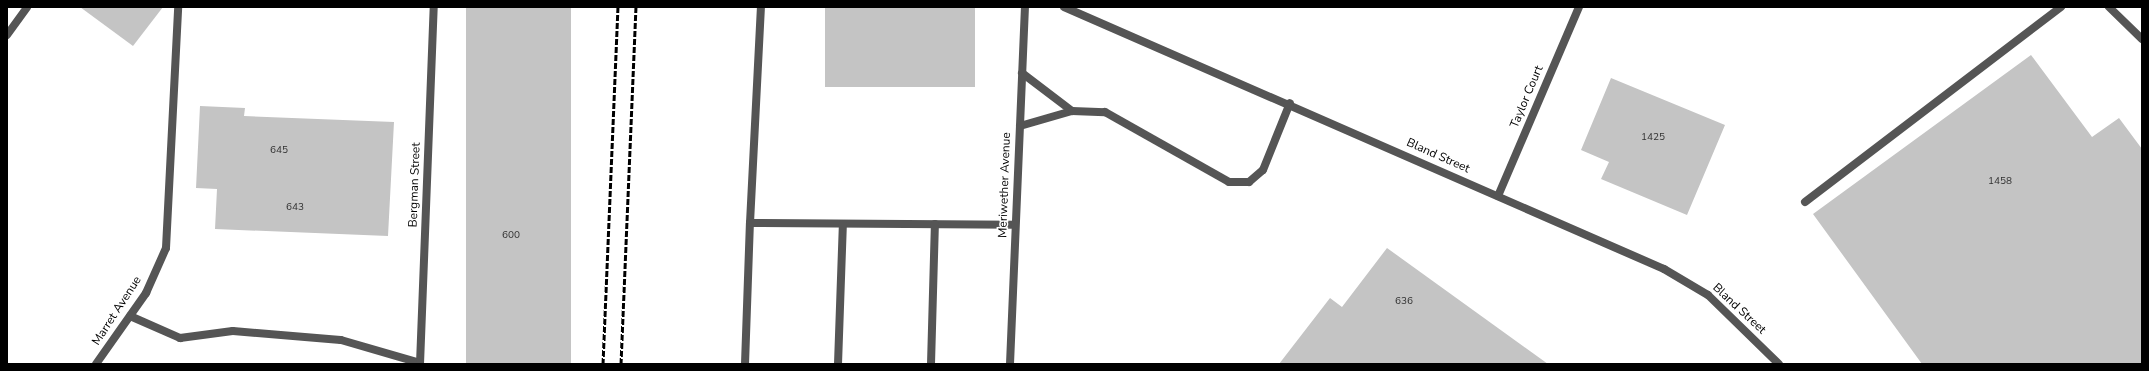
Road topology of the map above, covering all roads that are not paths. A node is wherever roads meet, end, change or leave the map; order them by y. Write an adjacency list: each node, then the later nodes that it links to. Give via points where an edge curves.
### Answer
1 (27, 7): 10 (street)
2 (178, 7): 22 (street, Marret Avenue, via 166,248 146,293)
3 (434, 7): 23 (street, Bergman Street)
4 (762, 7): 18 (street)
5 (1025, 7): 12 (street, Meriwether Avenue)
6 (1064, 7): 13 (street, Bland Street)
7 (1579, 7): 16 (street, Taylor Court)
8 (2062, 7): 17 (street)
9 (2109, 7): 11 (street)
10 (7, 35)
11 (2142, 39)
12 (1022, 73): 14 (street); 15 (street, Meriwether Avenue)
13 (1290, 103): 14 (street, via 1263,170 1249,182 1229,182 1104,112); 16 (street, Bland Street)
14 (1072, 111): 15 (street)
15 (1020, 126): 21 (street, Meriwether Avenue)
16 (1498, 196): 29 (street, Bland Street, via 1664,269 1708,295)
17 (1805, 202)
18 (750, 223): 19 (street); 25 (street)
19 (843, 224): 20 (street); 26 (street)
20 (935, 224): 21 (street); 27 (street)
21 (1015, 225): 28 (street, Meriwether Avenue)
22 (130, 316): 23 (street, via 180,338 233,331 342,340); 24 (street, Marret Avenue)
23 (420, 363)
24 (96, 364)
25 (745, 364)
26 (838, 364)
27 (931, 364)
28 (1010, 364)
29 (1779, 364)

